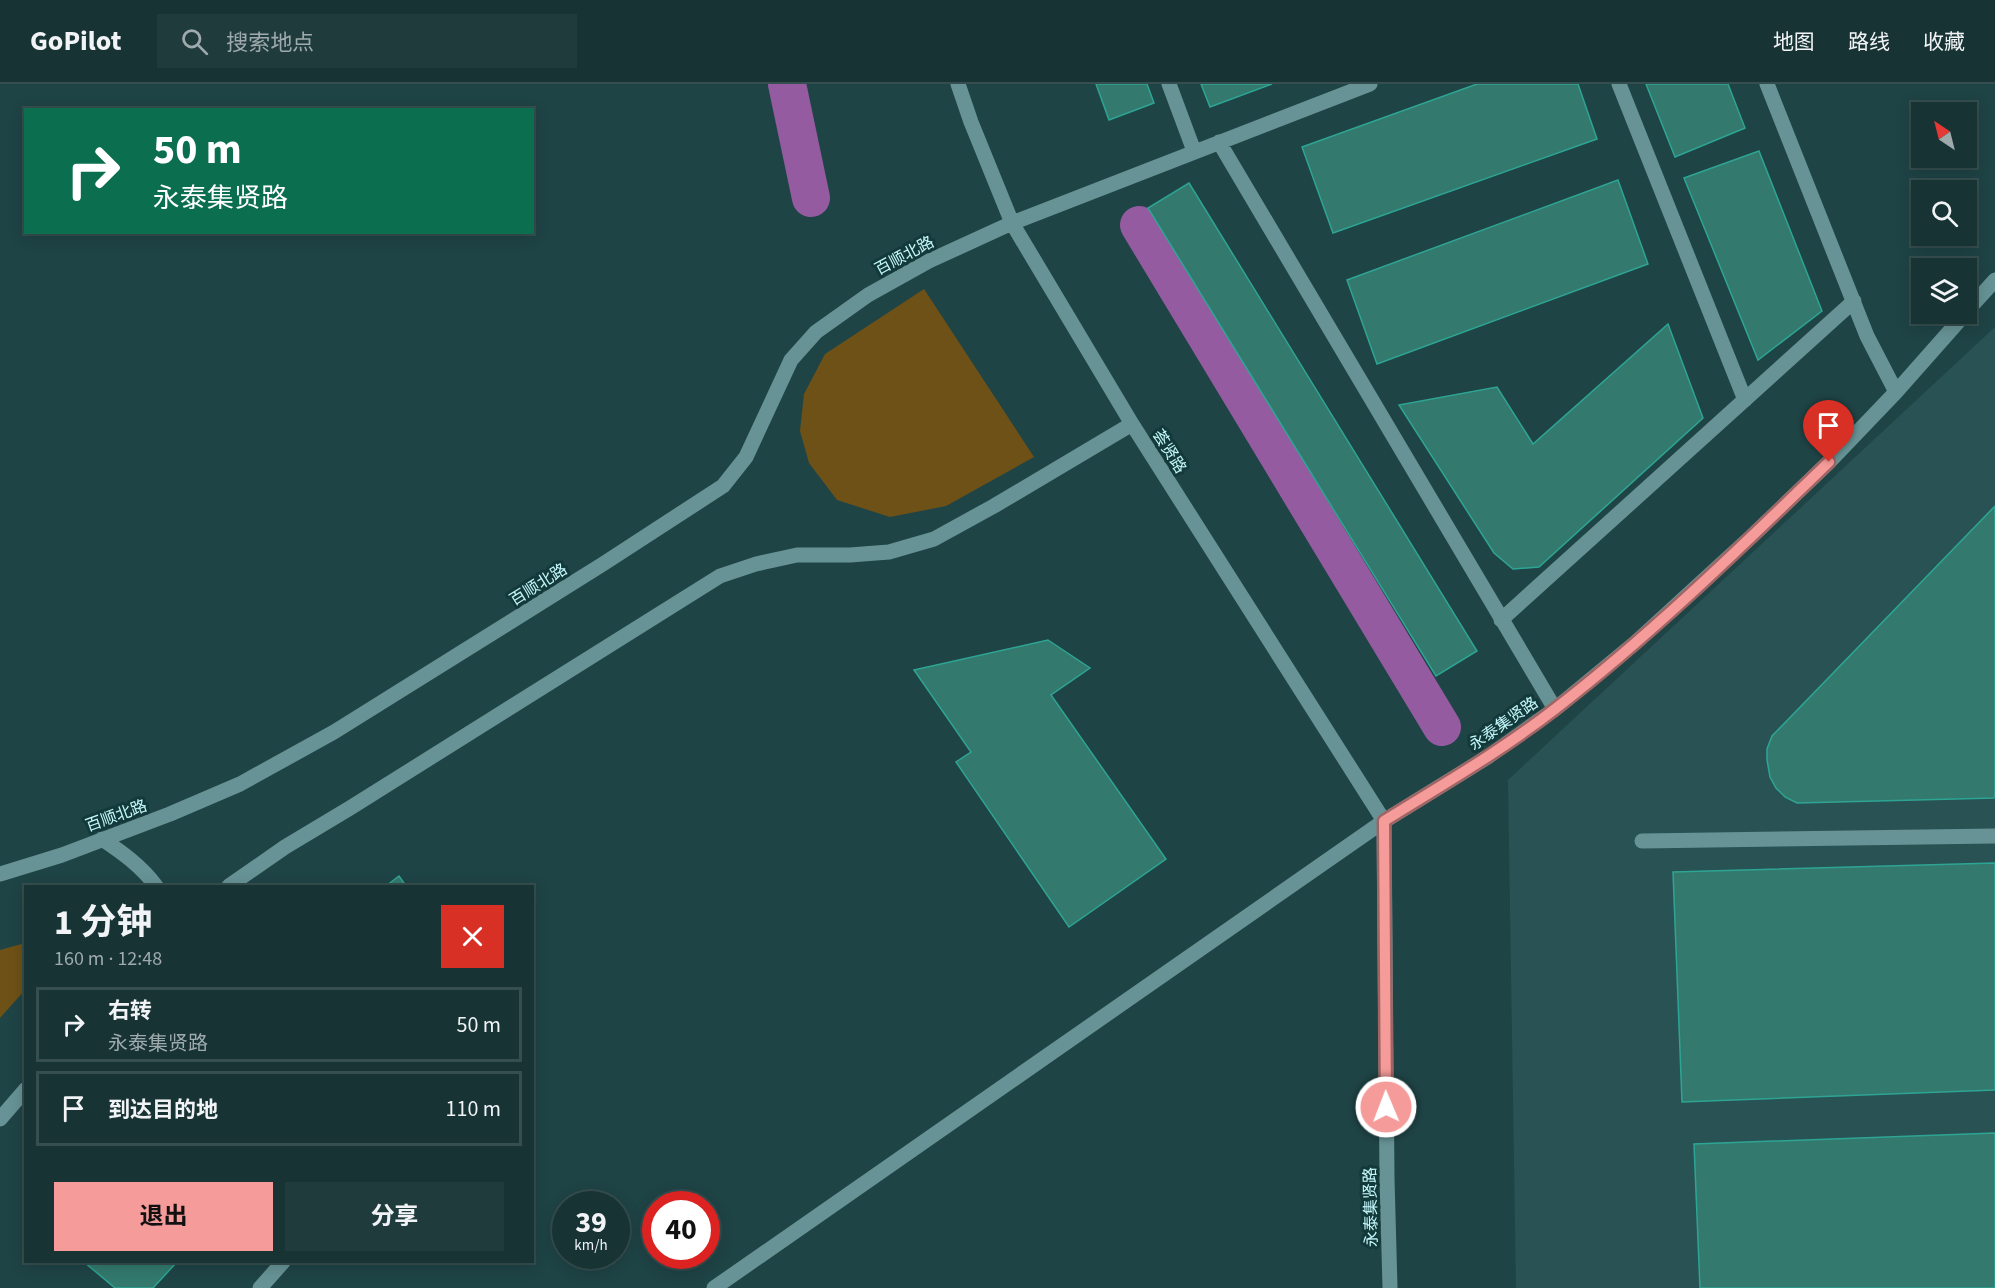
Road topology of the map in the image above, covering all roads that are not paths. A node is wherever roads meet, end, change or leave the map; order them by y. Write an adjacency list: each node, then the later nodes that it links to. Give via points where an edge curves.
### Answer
1 (958, 84): 8 (street, 荟贤路)
2 (1169, 84): 7 (street)
3 (1370, 84): 6 (street, 百顺北路)
4 (1619, 84): 14 (street)
5 (1767, 84): 11 (street)
6 (1219, 142): 7 (street, 百顺北路); 16 (street)
7 (1194, 151): 8 (street, 百顺北路)
8 (1012, 223): 15 (street, 荟贤路); 20 (street, 百顺北路, via 929,261 868,295 816,332 791,360 746,457 723,486 334,732 240,784)
9 (1995, 280): 10 (street, 永泰集贤路)
10 (1977, 300)
11 (1854, 301): 13 (street); 14 (street)
12 (1956, 324): 13 (street, 永泰集贤路)
13 (1896, 393): 17 (street, 永泰集贤路, via 1752,536 1635,643)
14 (1745, 400): 16 (street)
15 (1132, 424): 18 (street, 荟贤路); 24 (street, via 934,539 889,552 797,555 720,576 285,847)
16 (1501, 620): 17 (street)
17 (1555, 709): 18 (street, 永泰集贤路, via 1489,756)
18 (1384, 821): 29 (street); 30 (street, 永泰集贤路)
19 (1995, 836): 21 (street)
20 (102, 839): 22 (street, 百顺北路); 23 (street, via 130,858)
21 (1641, 841)
22 (0, 874)
23 (155, 885)
24 (230, 885)
25 (24, 1091): 26 (street)
26 (0, 1119)
27 (282, 1263): 28 (street)
28 (260, 1288)
29 (714, 1288)
30 (1390, 1288)

